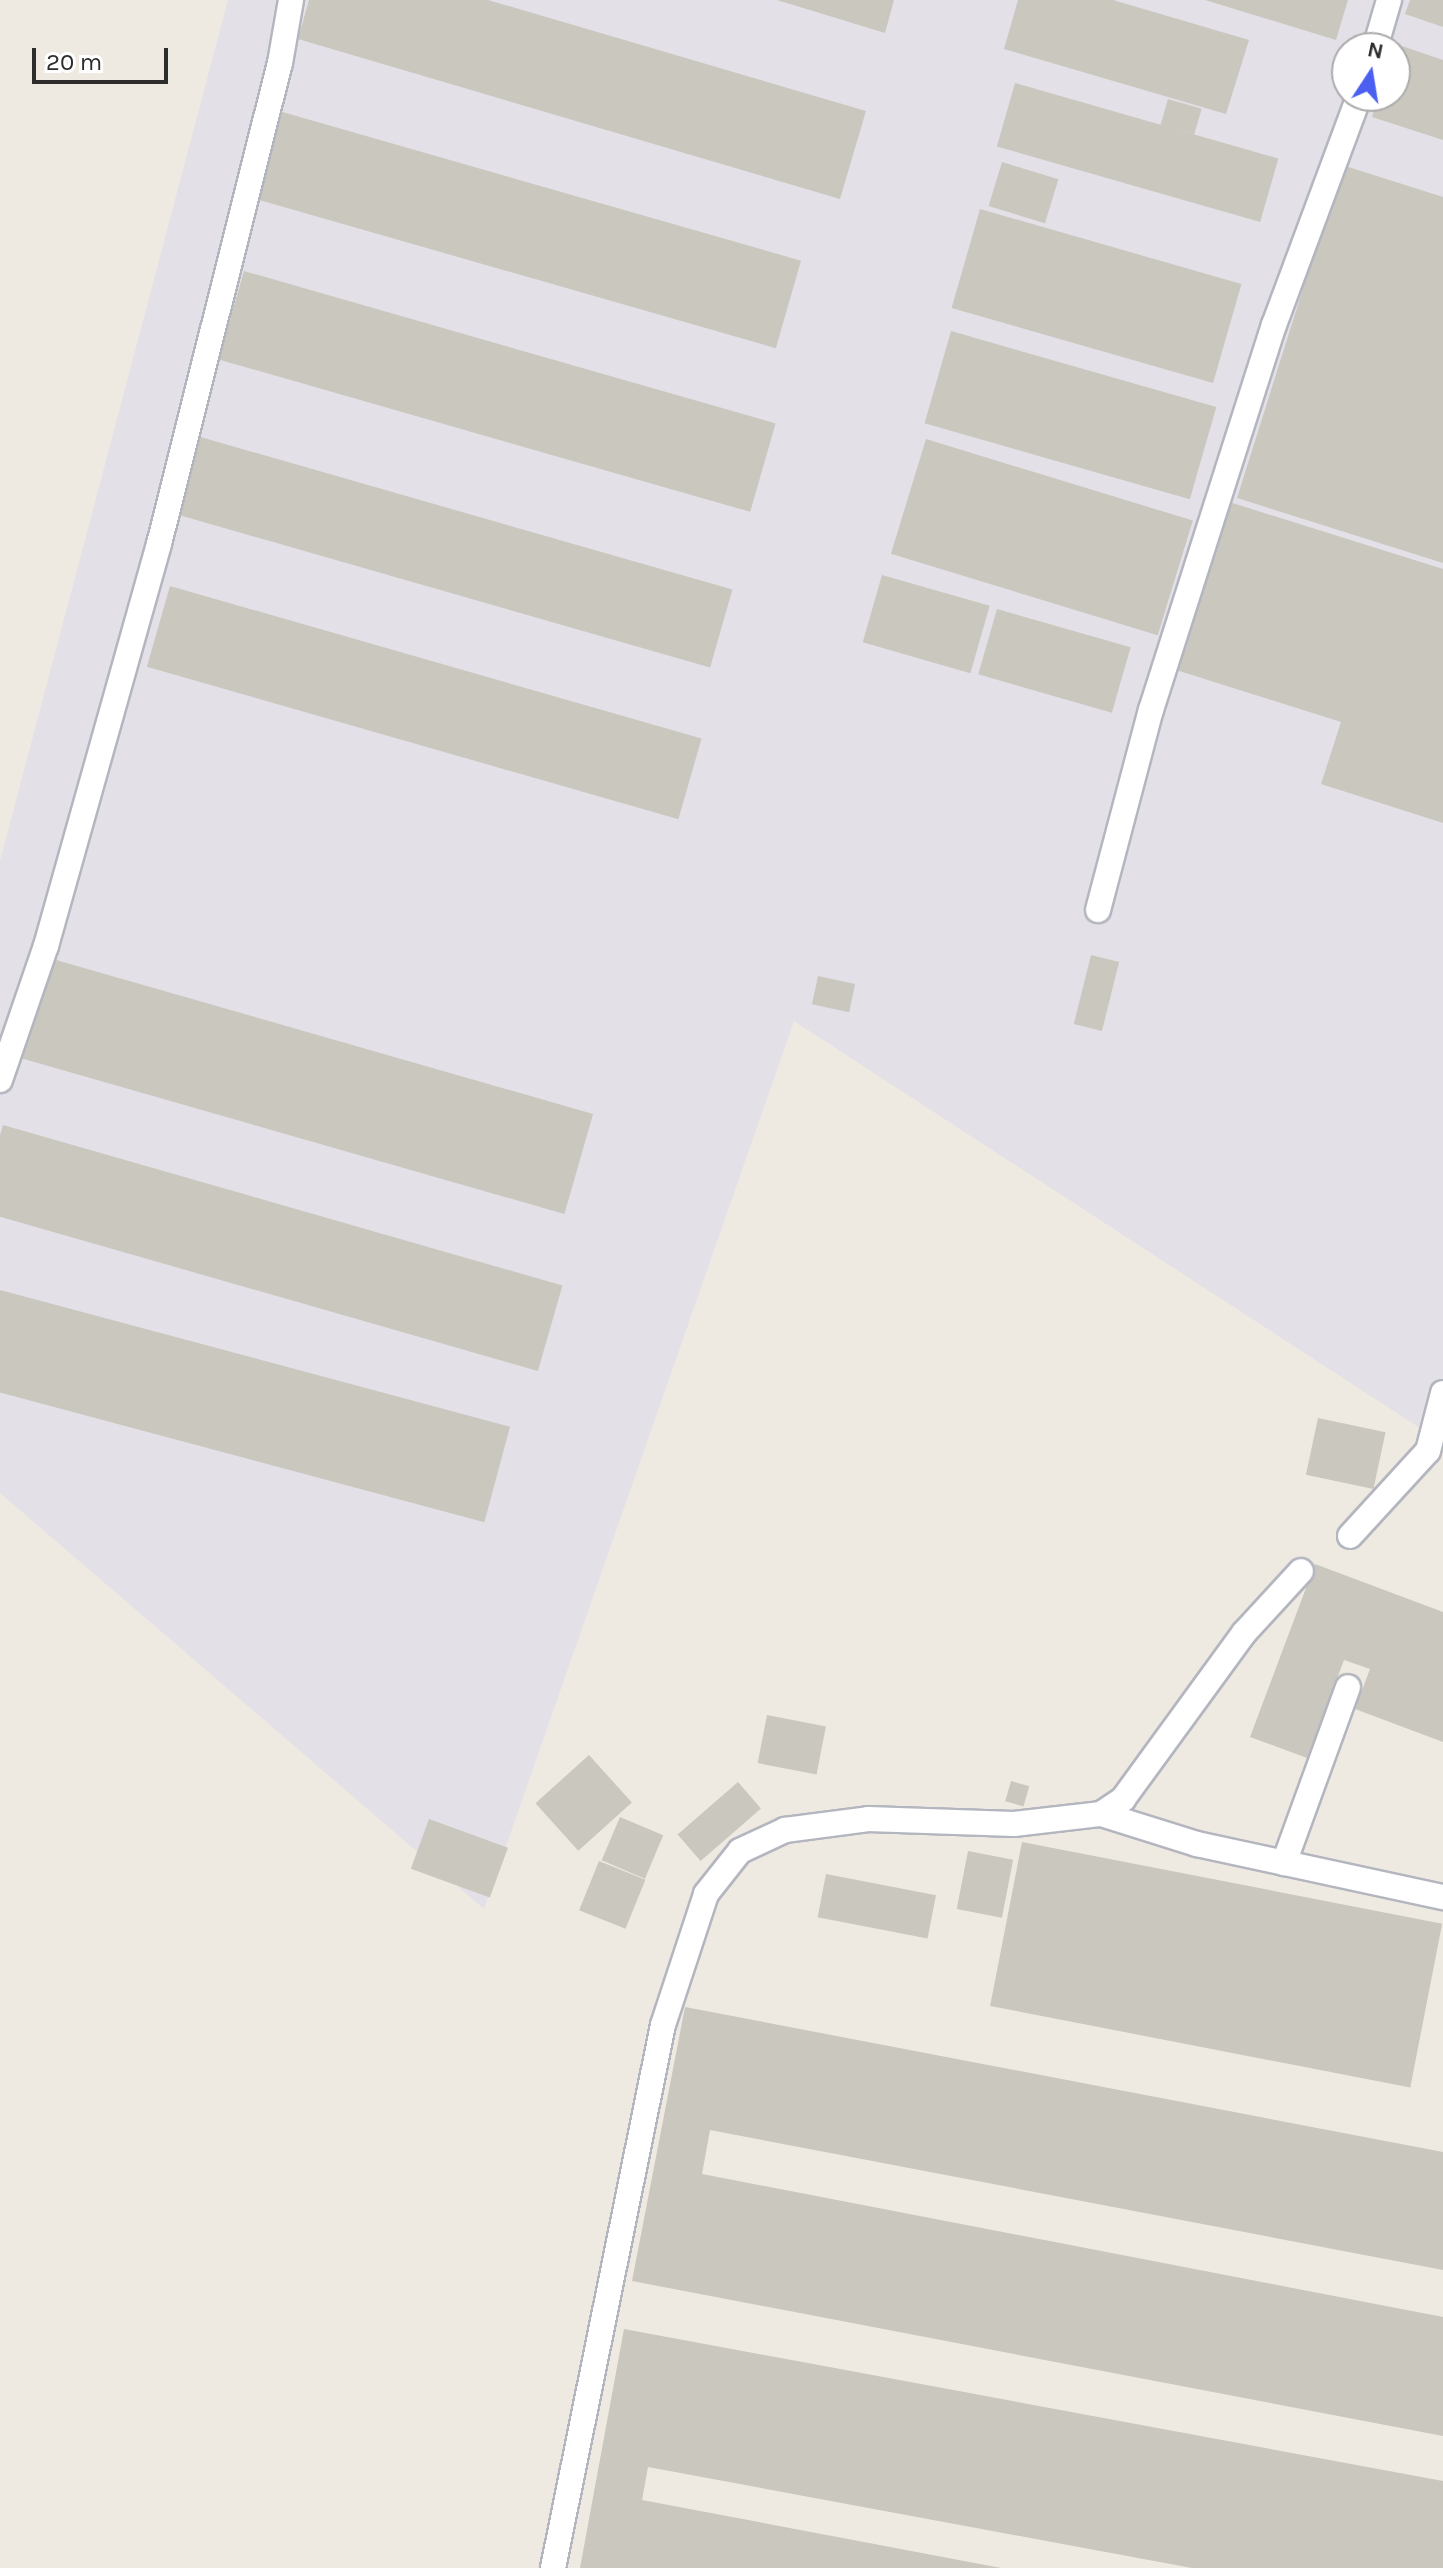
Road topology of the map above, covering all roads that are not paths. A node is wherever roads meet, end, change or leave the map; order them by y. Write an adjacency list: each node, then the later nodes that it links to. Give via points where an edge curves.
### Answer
1 (291, 0): 6 (lane, via 280,63 159,544 46,946)
2 (1389, 0): 3 (lane)
3 (1380, 32)
4 (1353, 112): 5 (lane, via 1269,340 1151,710)
5 (1098, 910)
6 (0, 1080)
7 (1443, 1393): 8 (lane, via 1428,1451)
8 (1350, 1536)
9 (1301, 1571): 11 (lane, via 1244,1633 1123,1799)
10 (1348, 1687): 12 (lane)
11 (1101, 1814): 12 (lane); 14 (lane, via 1014,1824 868,1819 785,1830 740,1851 706,1894 663,2025)
12 (1284, 1863): 13 (lane)
13 (1443, 1897)
14 (553, 2568)

